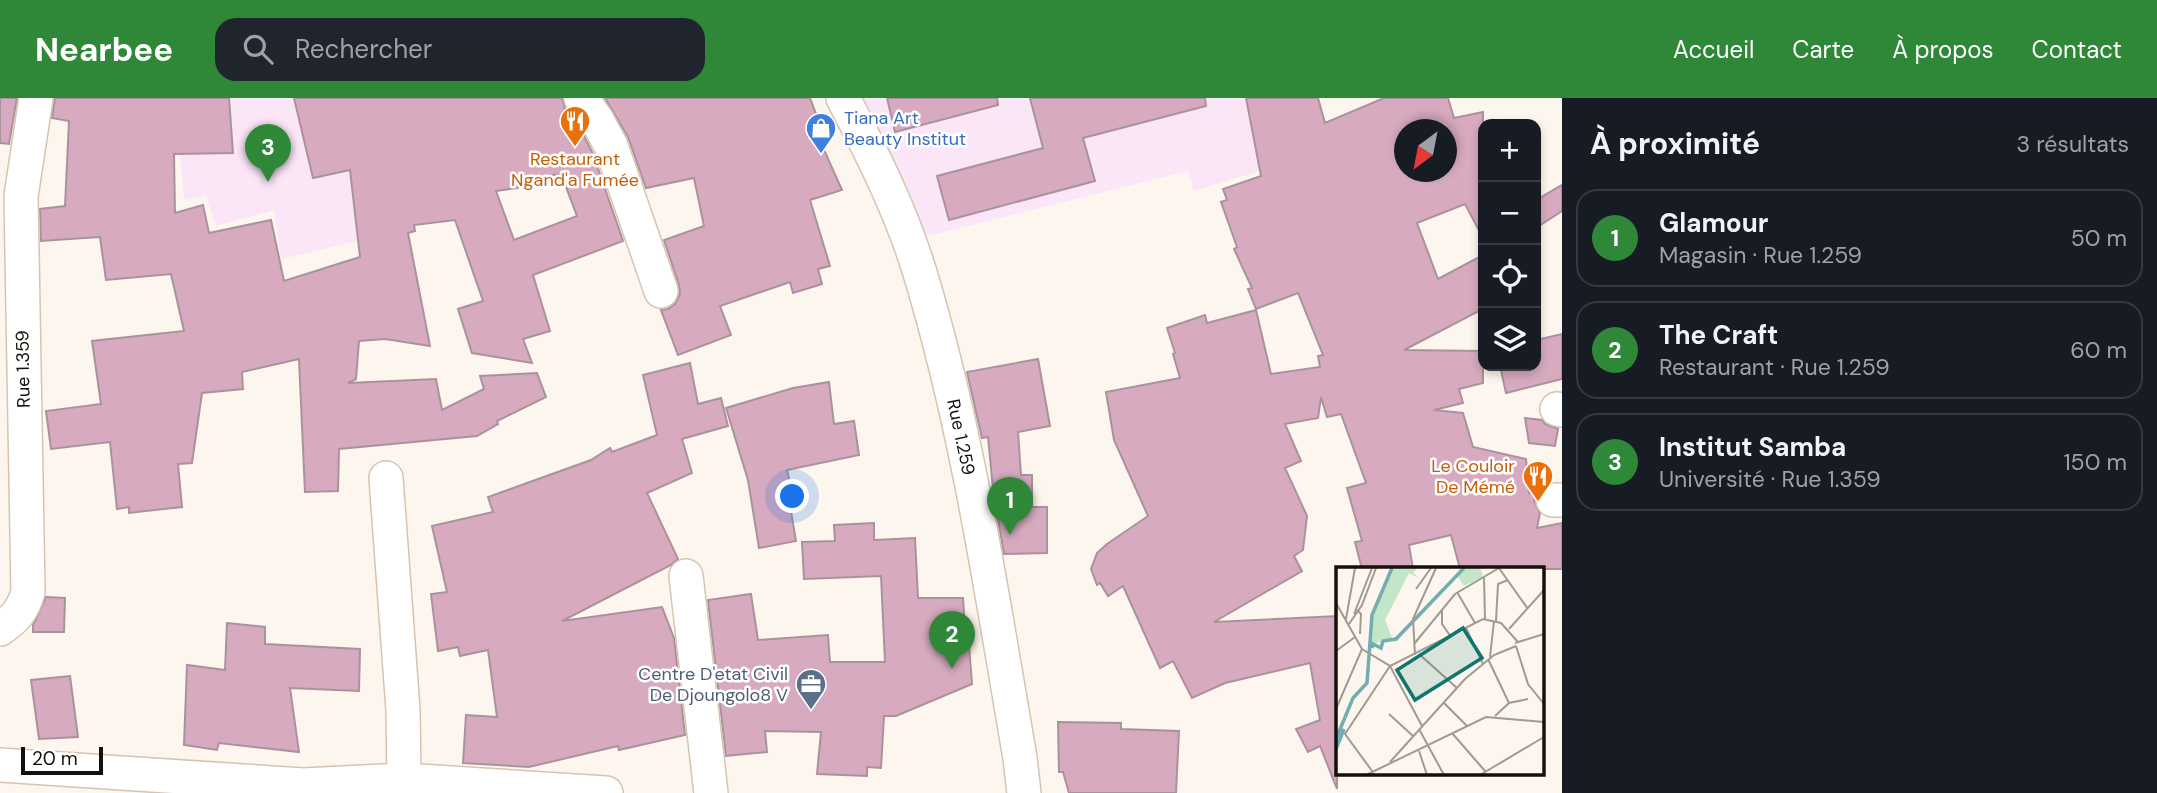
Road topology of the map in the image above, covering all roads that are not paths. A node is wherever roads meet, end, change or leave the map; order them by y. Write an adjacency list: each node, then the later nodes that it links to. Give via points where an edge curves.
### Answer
1 (36, 98): 7 (street, Rue 1.359, via 21,196 28,592 15,619)
2 (581, 98): 4 (street, via 611,146)
3 (843, 98): 13 (street, Rue 1.259, via 877,163 920,271 954,402 984,547)
4 (661, 291)
5 (386, 478): 9 (street)
6 (686, 576): 12 (street)
7 (0, 629)
8 (0, 765): 10 (street)
9 (404, 780): 10 (street); 11 (street)
10 (303, 789)
11 (606, 793)
12 (710, 793)
13 (1024, 793)

